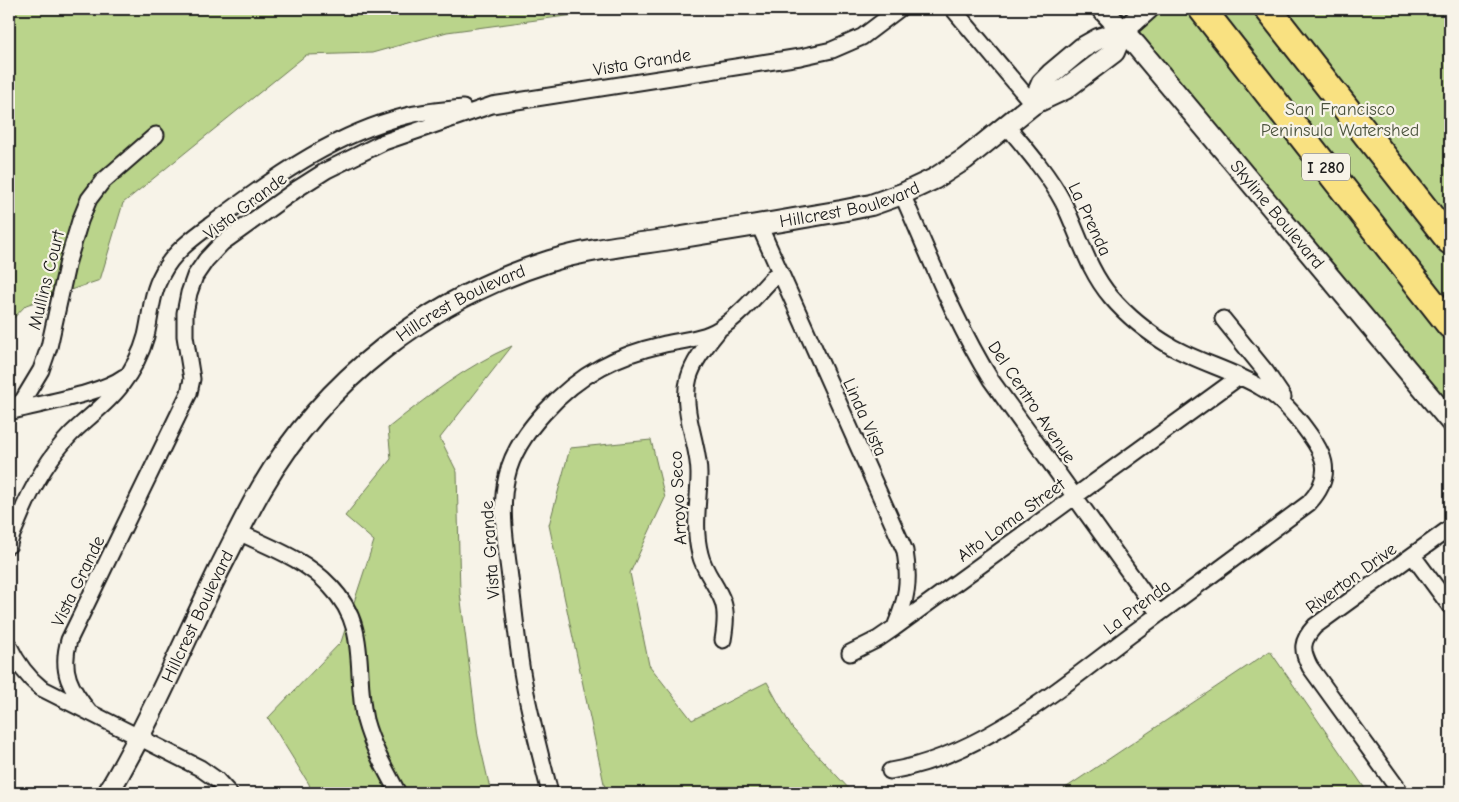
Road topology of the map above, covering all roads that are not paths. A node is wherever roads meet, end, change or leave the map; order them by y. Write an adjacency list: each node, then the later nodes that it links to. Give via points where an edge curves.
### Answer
1 (899, 9): 9 (street, Vista Grande, via 862,37 832,50)
2 (953, 9): 8 (street)
3 (1102, 9): 7 (street, Skyline Boulevard)
4 (1148, 9): 7 (street, Hillcrest Boulevard)
5 (1202, 9): 17 (highway, I 280)
6 (1268, 9): 14 (highway, I 280)
7 (1123, 31): 8 (street, Hillcrest Boulevard, via 1098,38 1074,55 1042,83); 23 (street, Skyline Boulevard)
8 (1033, 104): 10 (street, Hillcrest Boulevard)
9 (492, 105): 19 (street, via 407,116 378,125 317,152 262,187 172,258 154,291 146,336); 35 (street, Vista Grande, via 384,142 327,170 222,243 195,276 185,313 192,380 189,393 66,653 69,682)
10 (1007, 126): 12 (street, Hillcrest Boulevard, via 965,159); 20 (street, La Prenda, via 1051,181 1082,248 1110,296 1151,334)
11 (156, 135): 21 (street, Mullins Court, via 102,182 89,199 68,261 41,370 23,400)
12 (902, 194): 13 (street, Hillcrest Boulevard, via 871,205); 24 (street, Del Centro Avenue, via 976,356)
13 (759, 225): 15 (street, Linda Vista); 26 (street, Hillcrest Boulevard, via 601,249 552,261 508,276 443,307 384,347 317,410 267,480)
14 (1450, 241)
15 (779, 271): 18 (street, Vista Grande); 31 (street, Linda Vista, via 906,551 908,587)
16 (1223, 319): 22 (street, La Prenda, via 1266,372)
17 (1450, 326)
18 (718, 330): 32 (street, Arroyo Seco, via 695,362 685,394 698,456 697,538 706,572 723,602); 41 (street, Vista Grande, via 623,356 600,368 560,397 528,433 514,455 507,475 504,516 528,704)
19 (134, 368): 21 (street, Mullins Court, via 107,386); 27 (street, via 120,388 52,457 24,504)
20 (1239, 377): 22 (street, La Prenda, via 1262,387); 24 (street, Alto Loma Street)
21 (10, 412)
22 (1295, 415): 30 (street, La Prenda, via 1318,444 1324,460 1319,492 1309,503)
23 (1450, 421)
24 (1075, 496): 30 (street, Del Centro Avenue); 31 (street, Alto Loma Street)
25 (1450, 528): 28 (street, Riverton Drive)
26 (238, 532): 36 (street, Hillcrest Boulevard); 40 (street, via 315,572 343,602 353,620 358,641 362,698 371,740)
27 (9, 543)
28 (1413, 556): 29 (street); 42 (street, Riverton Drive, via 1315,626 1307,634 1303,646 1310,667)
29 (1450, 606)
30 (1159, 614): 37 (street, La Prenda, via 1044,700 985,737 920,765)
31 (894, 628): 34 (street, Alto Loma Street)
32 (723, 640)
33 (9, 646): 35 (street, via 27,676 40,688)
34 (850, 653)
35 (90, 713): 36 (street, Vista Grande)
36 (138, 737): 38 (street, Hillcrest Boulevard); 39 (street, Vista Grande, via 200,768)
37 (890, 772)
38 (108, 793)
39 (229, 793)
40 (398, 793)
41 (550, 793)
42 (1401, 793)

